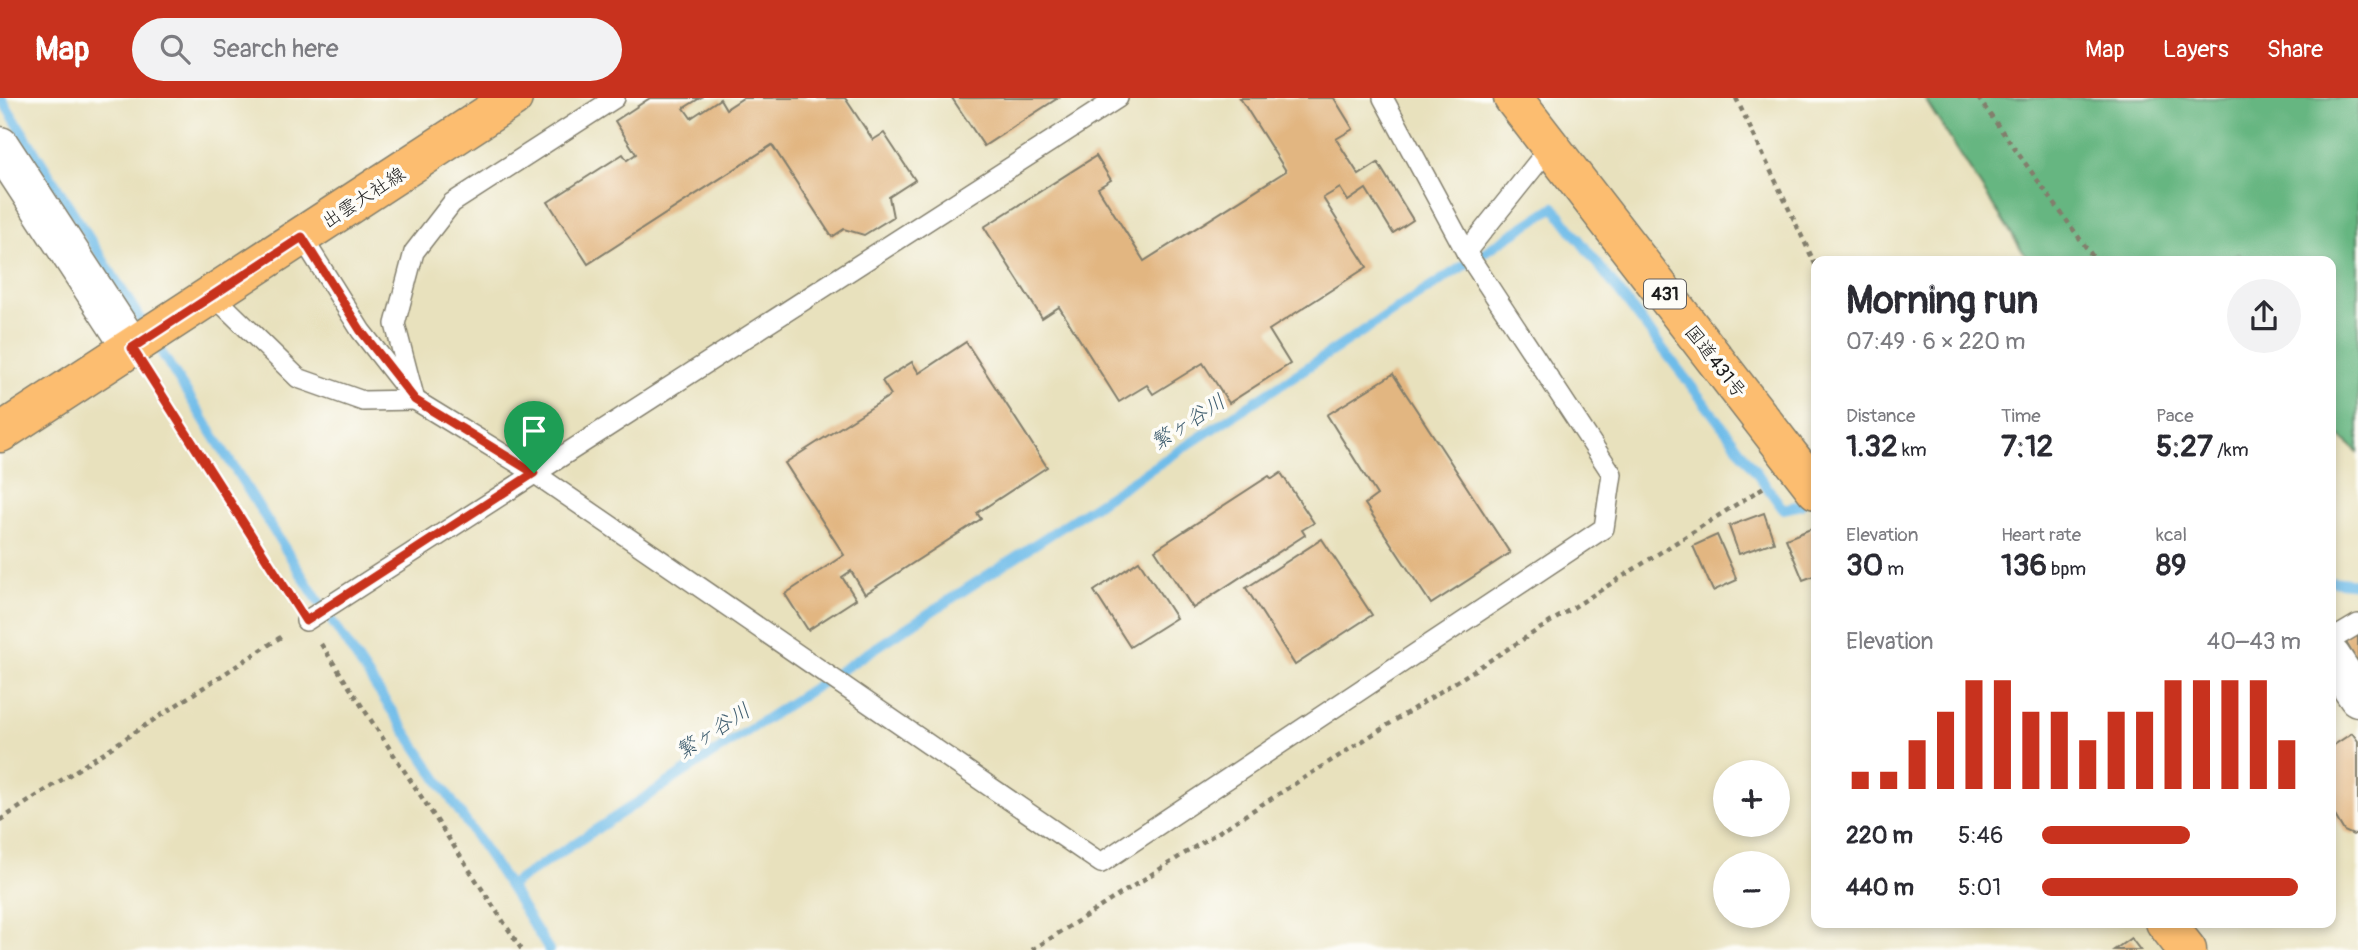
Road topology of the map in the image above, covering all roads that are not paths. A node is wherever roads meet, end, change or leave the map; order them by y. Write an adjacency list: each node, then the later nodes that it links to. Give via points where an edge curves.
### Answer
1 (513, 98): 8 (main road, 出雲大社線)
2 (615, 98): 12 (lane, via 452,203 414,252 395,324)
3 (1118, 98): 14 (lane)
4 (1383, 98): 9 (lane)
5 (1513, 98): 7 (main road, 国道431号 / 431)
6 (0, 146): 11 (street)
7 (1550, 147): 9 (lane); 15 (main road, 国道431号 / 431)
8 (302, 237): 10 (main road, 出雲大社線); 12 (lane, via 361,331)
9 (1466, 252): 14 (lane, via 1612,474 1604,528 1101,863)
10 (214, 295): 11 (main road, 出雲大社線); 12 (lane, via 298,378 363,401)
11 (132, 348): 13 (main road, 出雲大社線)
12 (415, 400): 14 (lane)
13 (0, 433)
14 (534, 473): 16 (lane)
15 (1811, 482)
16 (312, 617)
17 (2358, 624): 18 (lane)
18 (2336, 637)
19 (2336, 664): 20 (street)
20 (2358, 697)
21 (2170, 928): 22 (main road)
22 (2187, 950)

